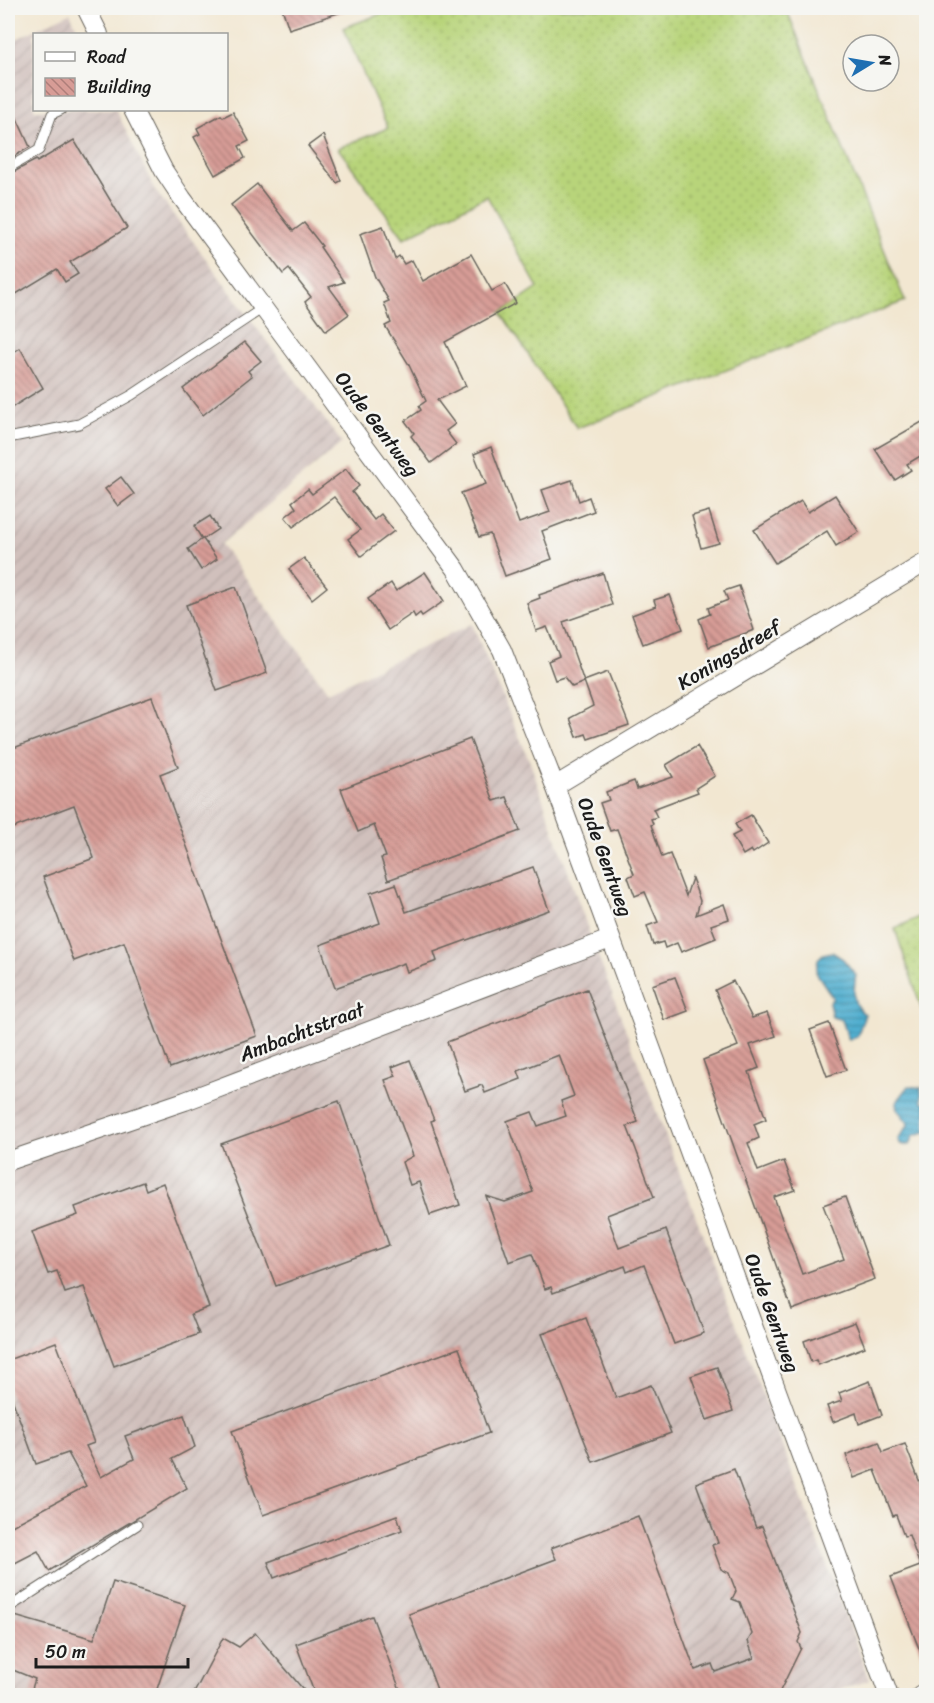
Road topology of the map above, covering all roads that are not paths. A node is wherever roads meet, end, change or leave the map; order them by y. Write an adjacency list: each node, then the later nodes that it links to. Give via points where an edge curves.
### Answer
1 (87, 8): 2 (street)
2 (99, 33)
3 (59, 111): 5 (lane, via 52,114 39,150)
4 (134, 111): 6 (street, Oude Gentweg, via 164,171)
5 (8, 168)
6 (263, 308): 7 (lane, via 132,395 79,424); 9 (street, Oude Gentweg, via 435,538 481,609 502,650)
7 (8, 438)
8 (927, 562): 9 (street, Koningsdreef)
9 (555, 786): 10 (street, Oude Gentweg)
10 (610, 939): 11 (street, Ambachtstraat, via 185,1101); 15 (street, Oude Gentweg)
11 (8, 1161)
12 (137, 1525): 13 (lane)
13 (8, 1608)
14 (927, 1692): 16 (street)
15 (889, 1695)
16 (920, 1695)

